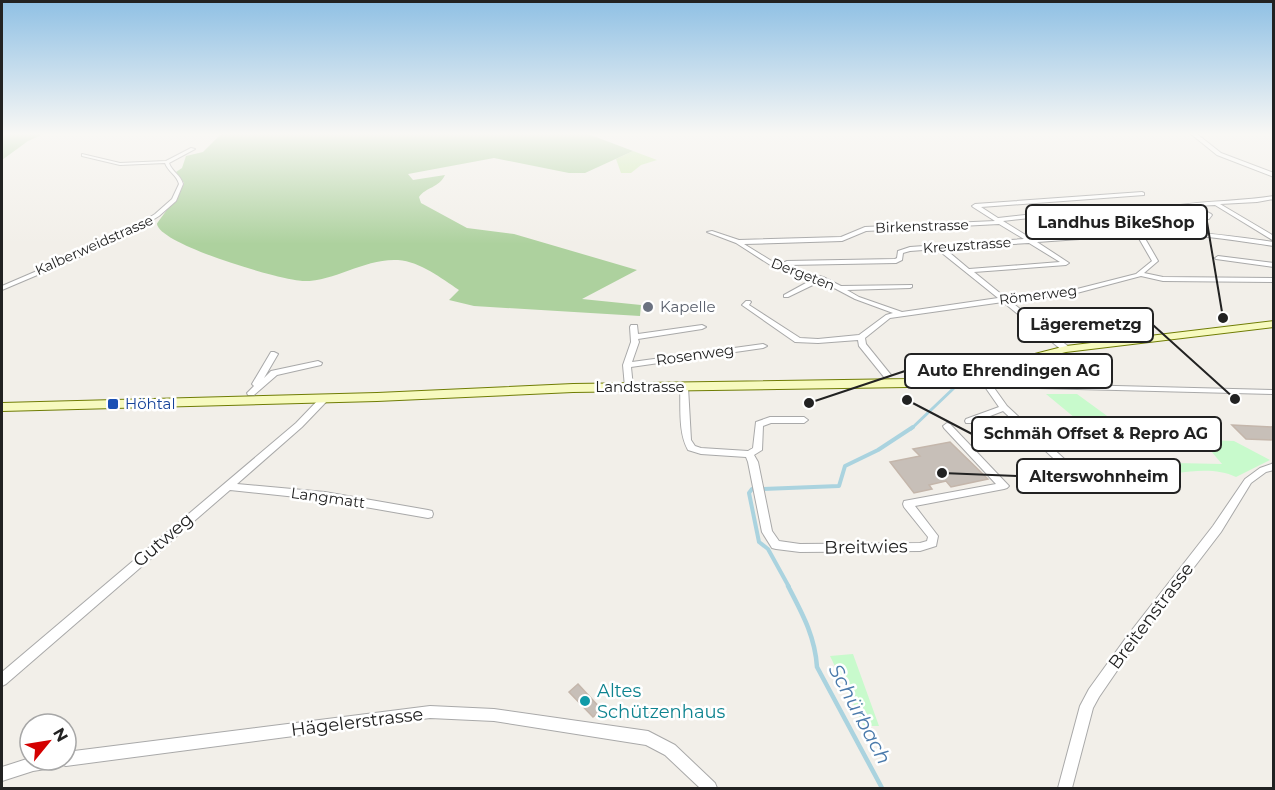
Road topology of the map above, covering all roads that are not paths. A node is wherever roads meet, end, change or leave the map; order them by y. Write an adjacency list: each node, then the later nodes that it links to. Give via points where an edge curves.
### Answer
1 (172, 171): 24 (street, Kalberweidstrasse, via 180,185 161,215)
2 (1142, 194): 8 (street, via 973,206)
3 (1274, 197): 4 (street)
4 (1216, 205): 5 (street); 11 (street)
5 (1193, 206): 7 (street, via 1209,215); 10 (street, via 1145,214 1134,222)
6 (1076, 211): 8 (street, Birkenstrasse)
7 (1207, 218)
8 (999, 221): 12 (street); 13 (street, Birkenstrasse, via 865,228 842,238)
9 (710, 232): 13 (street, Dergeten)
10 (1140, 234): 12 (street, Kreuzstrasse); 14 (street, Kreuzstrasse, via 1207,235); 20 (street, via 1155,261)
11 (1274, 239)
12 (1030, 241): 15 (street, Kreuzstrasse); 19 (street, via 1066,263)
13 (738, 242): 18 (street, Dergeten)
14 (1274, 244)
15 (938, 247): 18 (street, Kreuzstrasse, via 904,250 896,261 787,263); 19 (street)
16 (1218, 258): 17 (street)
17 (1274, 266)
18 (777, 267): 21 (street, Dergeten)
19 (968, 271): 27 (street)
20 (1141, 274): 22 (street, via 1163,279); 27 (street, Römerweg, via 1073,292)
21 (821, 278): 25 (street, Dergeten); 26 (street)
22 (1274, 280)
23 (910, 286): 25 (street)
24 (2, 288)
25 (839, 288): 29 (street, Dergeten)
26 (786, 296)
27 (1002, 299): 29 (street, Römerweg); 36 (street)
28 (748, 302): 34 (street, via 745,305 798,340)
29 (900, 313): 34 (street, Römerweg, via 888,316)
30 (1274, 324): 36 (main road, Landstrasse)
31 (634, 327): 33 (street)
32 (702, 327): 33 (street)
33 (635, 337): 39 (street)
34 (861, 337): 42 (street)
35 (763, 346): 39 (street, Rosenweg)
36 (1066, 349): 40 (main road, Landstrasse)
37 (274, 354): 48 (street)
38 (318, 363): 48 (street, via 274,373)
39 (627, 365): 45 (street)
40 (996, 367): 41 (main road, Landstrasse); 44 (street)
41 (977, 372): 43 (street); 46 (main road, Landstrasse, via 908,383)
42 (887, 375)
43 (994, 381): 44 (street); 51 (street, via 987,384)
44 (1015, 382): 47 (street, via 1038,386)
45 (629, 387): 46 (main road, Landstrasse); 49 (main road, Landstrasse)
46 (684, 387): 55 (street, via 687,440 691,448)
47 (1274, 392)
48 (248, 397): 49 (main road, Landstrasse); 50 (main road, Landstrasse)
49 (324, 399): 58 (street, Gutweg)
50 (2, 407)
51 (1004, 408): 53 (street); 57 (street)
52 (804, 420): 55 (street, via 759,423 757,450)
53 (969, 422)
54 (947, 426): 55 (street, Breitwies, via 1004,486 908,504 933,536 932,543 920,547 776,545 767,532)
55 (749, 454)
56 (1274, 466): 66 (street, Breitenstrasse, via 1248,481 1217,529 1094,693)
57 (1070, 469)
58 (228, 486): 59 (street, Langmatt, via 325,496); 60 (street, Gutweg)
59 (428, 514)
60 (2, 680)
61 (648, 738): 62 (street, Hägelerstrasse, via 494,715 430,712); 65 (street, via 670,750)
62 (78, 757)
63 (18, 769): 64 (street)
64 (2, 774)
65 (710, 789)
66 (1065, 789)

